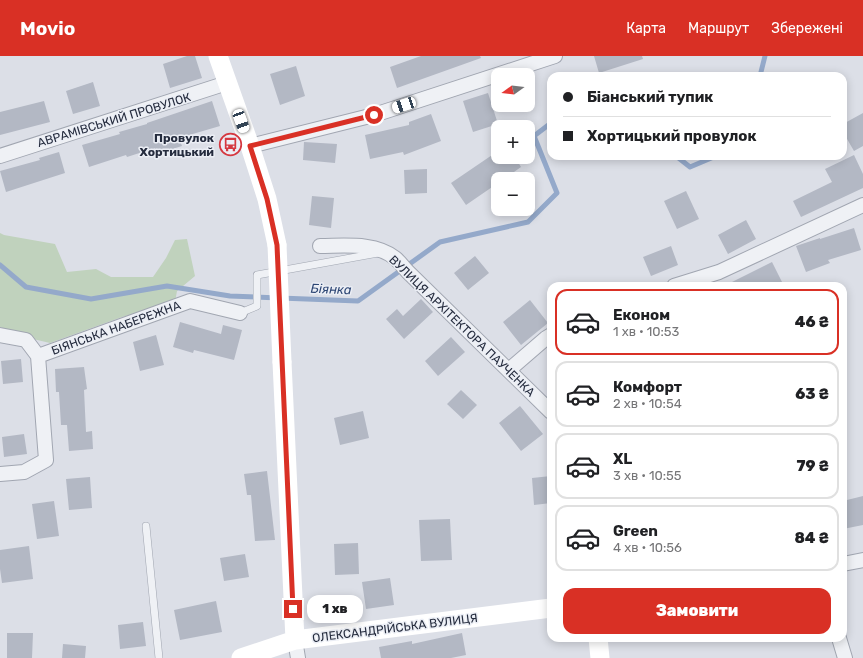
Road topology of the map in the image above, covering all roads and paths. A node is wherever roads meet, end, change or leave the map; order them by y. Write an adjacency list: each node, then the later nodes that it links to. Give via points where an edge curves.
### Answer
1 (218, 56): 3 (street)
2 (555, 56): 4 (street, via 374,115)
3 (228, 84): 4 (street); 5 (street, АВРАМІВСЬКИЙ ПРОВУЛОК)
4 (250, 146): 23 (street, bridge, via 267,199 277,245)
5 (0, 156)
6 (863, 205): 9 (street, via 719,272)
7 (320, 246): 8 (street, ВУЛИЦЯ АРХІТЕКТОРА ПАУЧЕНКА, via 360,246)
8 (390, 255): 10 (lane, via 257,275 257,306); 14 (street, ВУЛИЦЯ АРХІТЕКТОРА ПАУЧЕНКА)
9 (687, 282)
10 (240, 313): 13 (street, БІЯНСЬКА НАБЕРЕЖНА, via 190,301)
11 (0, 335): 13 (street, via 26,340)
12 (547, 337): 14 (street)
13 (38, 356): 16 (street, via 46,460 24,472)
14 (509, 370): 15 (street, ВУЛИЦЯ АРХІТЕКТОРА ПАУЧЕНКА)
15 (547, 408)
16 (0, 474)
17 (146, 526): 24 (lane)
18 (863, 560): 19 (street)
19 (847, 563)
20 (547, 609): 23 (street, ОЛЕКСАНДРІЙСЬКА ВУЛИЦЯ)
21 (598, 642): 26 (street)
22 (840, 642): 27 (street)
23 (296, 649): 25 (street, ОЛЕКСАНДРІЙСЬКА ВУЛИЦЯ)
24 (159, 658)
25 (241, 658)
26 (600, 658)
27 (845, 658)

